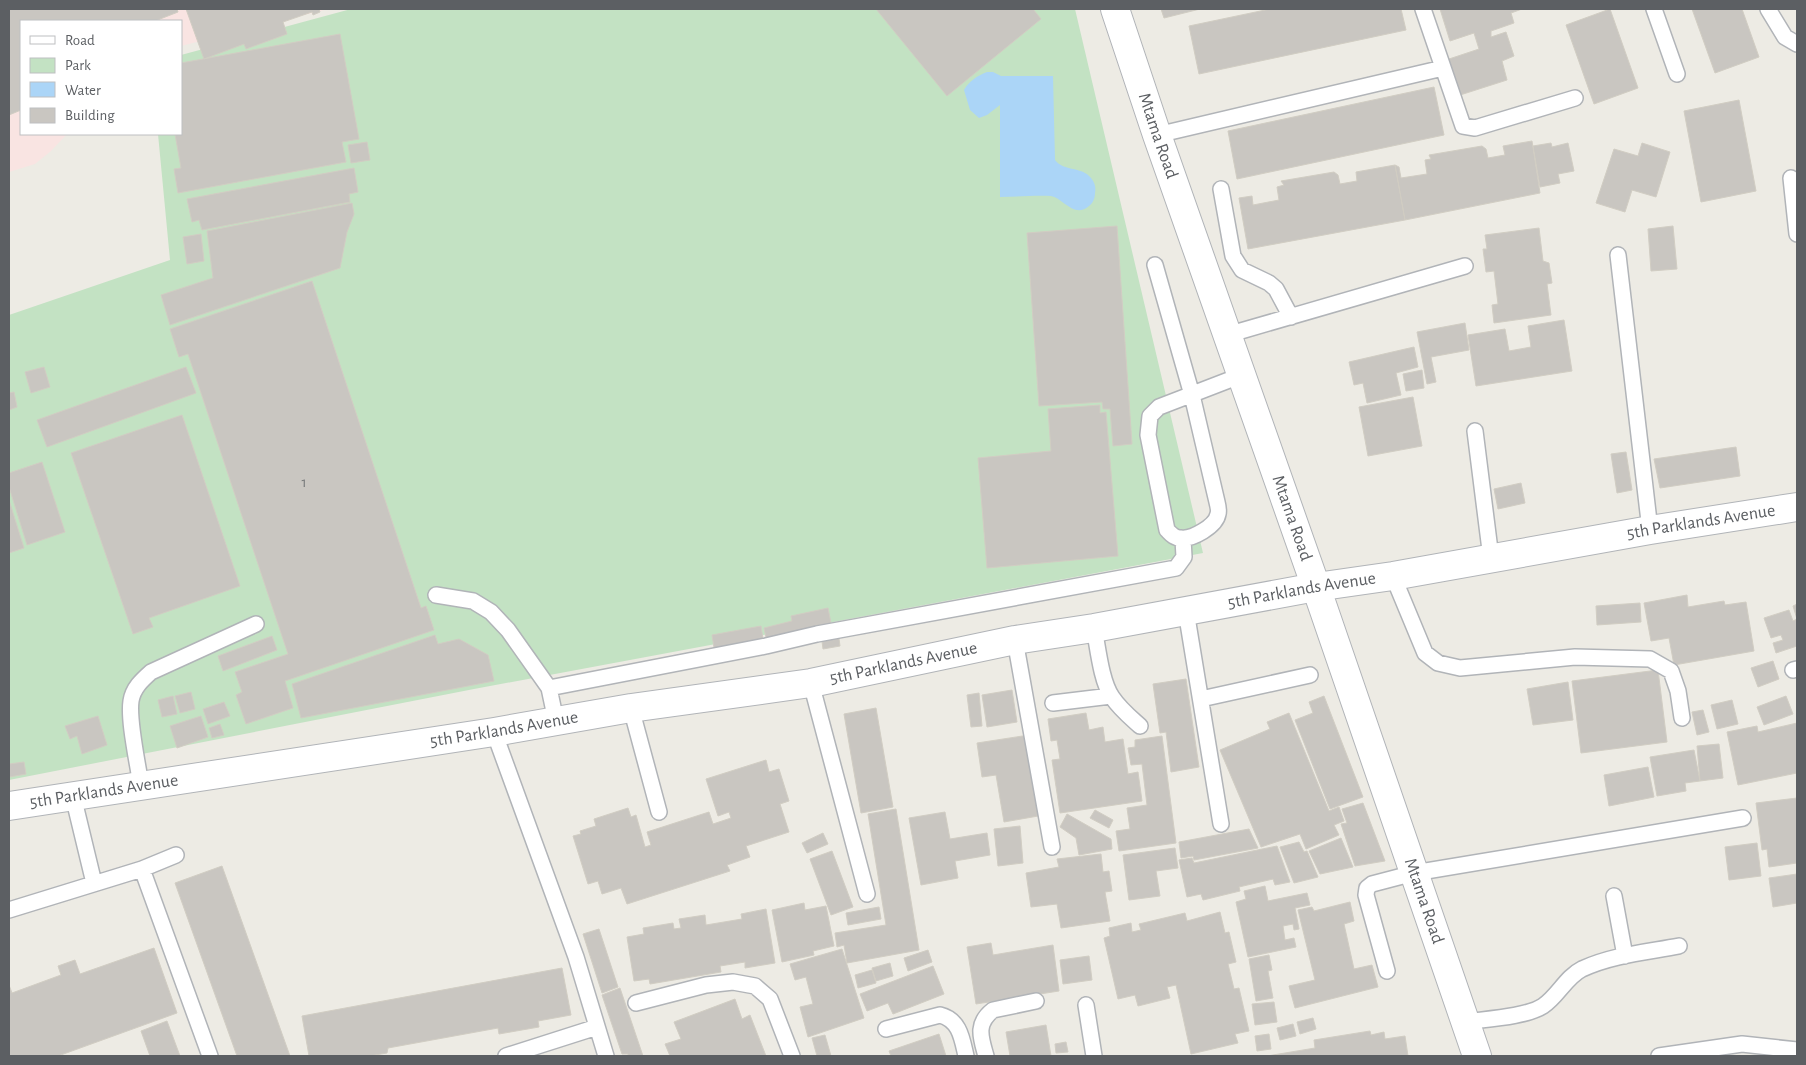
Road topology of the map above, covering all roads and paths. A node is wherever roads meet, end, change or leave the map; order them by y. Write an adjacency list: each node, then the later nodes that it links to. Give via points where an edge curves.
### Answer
1 (1116, 9): 9 (street, Mtama Road)
2 (1423, 9): 6 (lane)
3 (1654, 9): 7 (lane)
4 (1768, 9): 5 (lane, via 1786,37)
5 (1797, 44)
6 (1444, 68): 8 (lane, via 1463,126 1475,128); 9 (lane)
7 (1677, 74)
8 (1576, 98)
9 (1157, 135): 17 (street, Mtama Road)
10 (1791, 178): 12 (lane)
11 (1221, 189): 16 (lane, via 1238,264 1242,270 1276,288)
12 (1797, 234)
13 (1618, 255): 22 (lane)
14 (1154, 265): 19 (lane)
15 (1465, 266): 16 (lane)
16 (1291, 317): 17 (lane)
17 (1227, 335): 18 (street, Mtama Road)
18 (1242, 376): 19 (lane); 26 (street, Mtama Road)
19 (1192, 396): 23 (lane, via 1218,502 1218,514 1213,525); 23 (lane, via 1160,408 1150,416 1148,435 1167,530)
20 (1475, 431): 24 (lane)
21 (1797, 507): 22 (street, 5th Parklands Avenue)
22 (1650, 530): 24 (street, 5th Parklands Avenue)
23 (1183, 539): 34 (lane, via 1184,557 1176,568 817,634)
24 (1491, 558): 25 (street, 5th Parklands Avenue)
25 (1393, 576): 26 (street, 5th Parklands Avenue); 39 (lane, via 1425,653 1438,663 1460,668 1575,657 1650,659 1671,671)
26 (1316, 587): 28 (street, 5th Parklands Avenue); 52 (street, Mtama Road)
27 (436, 595): 34 (lane, via 474,601 491,612 508,630)
28 (1186, 611): 30 (street, 5th Parklands Avenue); 36 (lane)
29 (256, 624): 43 (lane, via 151,672 138,685 131,700 131,718)
30 (1094, 628): 31 (street, 5th Parklands Avenue); 35 (lane)
31 (1015, 640): 33 (street, 5th Parklands Avenue); 49 (lane)
32 (1310, 675): 36 (lane)
33 (811, 683): 38 (street, 5th Parklands Avenue); 54 (lane)
34 (549, 688): 40 (lane)
35 (1111, 696): 37 (lane); 41 (lane)
36 (1201, 699): 48 (lane)
37 (1053, 703)
38 (631, 708): 40 (street, 5th Parklands Avenue); 46 (lane)
39 (1682, 718)
40 (556, 721): 42 (street, 5th Parklands Avenue)
41 (1140, 726)
42 (494, 732): 43 (street, 5th Parklands Avenue); 64 (lane, via 576,957)
43 (141, 786): 44 (street, 5th Parklands Avenue)
44 (73, 796): 45 (street, 5th Parklands Avenue); 53 (lane)
45 (9, 806)
46 (659, 812)
47 (1743, 818): 52 (lane)
48 (1221, 824)
49 (1052, 847)
50 (176, 855): 51 (lane)
51 (142, 869): 53 (lane); 67 (lane)
52 (1414, 873): 59 (lane, via 1383,880 1367,888 1366,895); 63 (street, Mtama Road)
53 (94, 883): 56 (lane)
54 (867, 894)
55 (1614, 896): 58 (lane)
56 (9, 910)
57 (1679, 946): 58 (lane)
58 (1625, 956): 63 (lane, via 1580,970 1544,1005 1531,1012)
59 (1387, 971)
60 (1036, 1001): 72 (lane, via 992,1010 987,1015 980,1027)
61 (636, 1003): 70 (lane, via 706,985 733,982 755,986 770,999)
62 (1086, 1005): 73 (lane)
63 (1465, 1022): 74 (street, Mtama Road)
64 (597, 1027): 68 (lane); 69 (lane)
65 (886, 1029): 71 (lane, via 945,1016 959,1029)
66 (1797, 1050): 75 (lane, via 1742,1044)
67 (210, 1056)
68 (506, 1056)
69 (606, 1056)
70 (792, 1056)
71 (966, 1056)
72 (986, 1056)
73 (1094, 1056)
74 (1477, 1056)
75 (1659, 1056)

